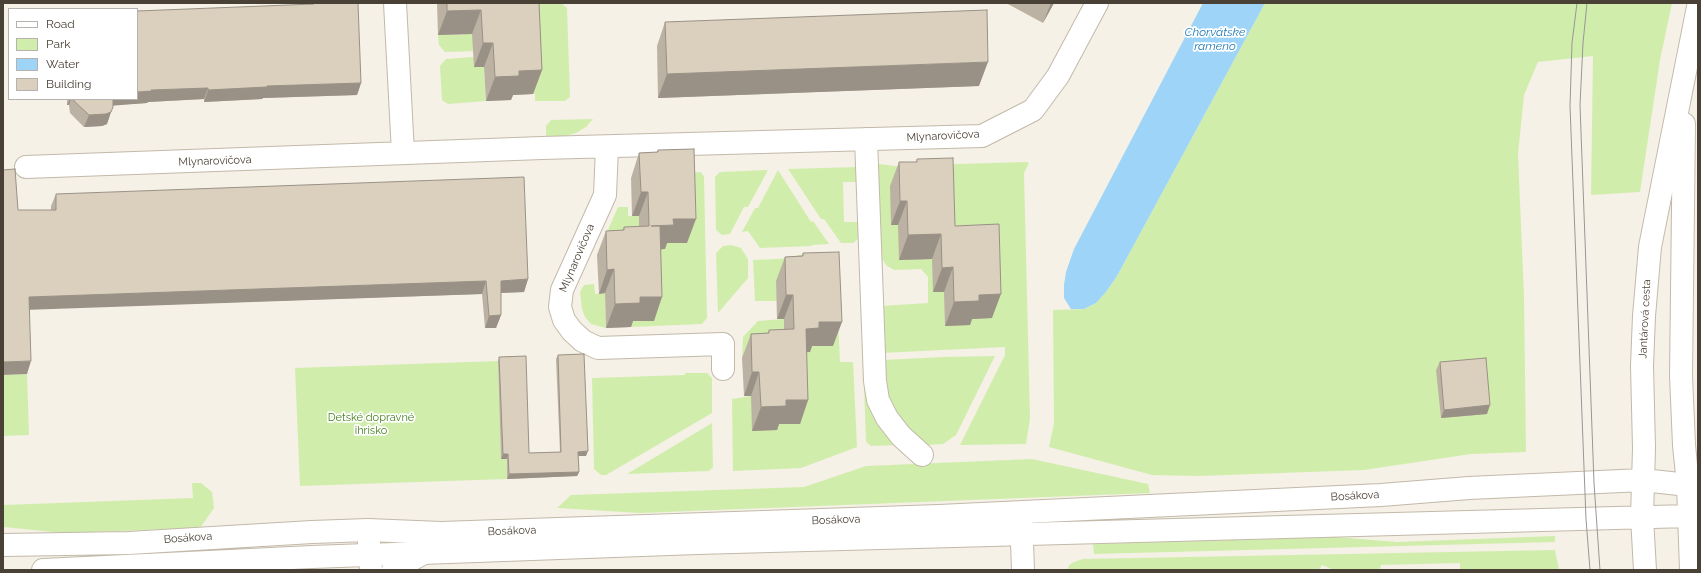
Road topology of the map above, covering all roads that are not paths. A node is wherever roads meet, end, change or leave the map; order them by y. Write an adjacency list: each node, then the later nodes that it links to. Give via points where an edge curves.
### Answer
1 (395, 3): 7 (street)
2 (1097, 3): 5 (street, Mlynarovičova, via 1058,76 1033,110 982,136)
3 (1698, 7): 4 (street, Jantárová cesta)
4 (1691, 72): 11 (street, Jantárová cesta, via 1650,247 1644,316); 12 (street, Jantárová cesta, via 1681,376 1684,445)
5 (866, 139): 6 (street, Mlynarovičova); 10 (street, via 874,375 878,400 887,418 901,436)
6 (607, 147): 7 (street, Mlynarovičova); 9 (street, Mlynarovičova, via 605,195 562,290 560,307 564,320 582,341 598,348 723,344)
7 (403, 154): 8 (street, Mlynarovičova)
8 (26, 167)
9 (723, 369)
10 (922, 455)
11 (1643, 480): 12 (street, Bosákova); 13 (street, Bosákova); 15 (street, Jantárová cesta)
12 (1693, 485): 14 (street, Jantárová cesta)
13 (1021, 512): 16 (street, Bosákova, via 448,533); 17 (street)
14 (1694, 516): 15 (street, Bosákova); 25 (street, Jantárová cesta)
15 (1642, 517): 17 (street, Bosákova); 24 (street, Jantárová cesta)
16 (368, 530): 18 (street, Bosákova, via 129,542); 20 (street)
17 (1022, 535): 19 (street, Bosákova, via 705,543); 23 (street)
18 (3, 545)
19 (422, 554): 20 (street, Bosákova); 22 (street)
20 (370, 563): 21 (street, Bosákova, via 312,557)
21 (43, 570)
22 (393, 570)
23 (1023, 570)
24 (1645, 570)
25 (1692, 570)

